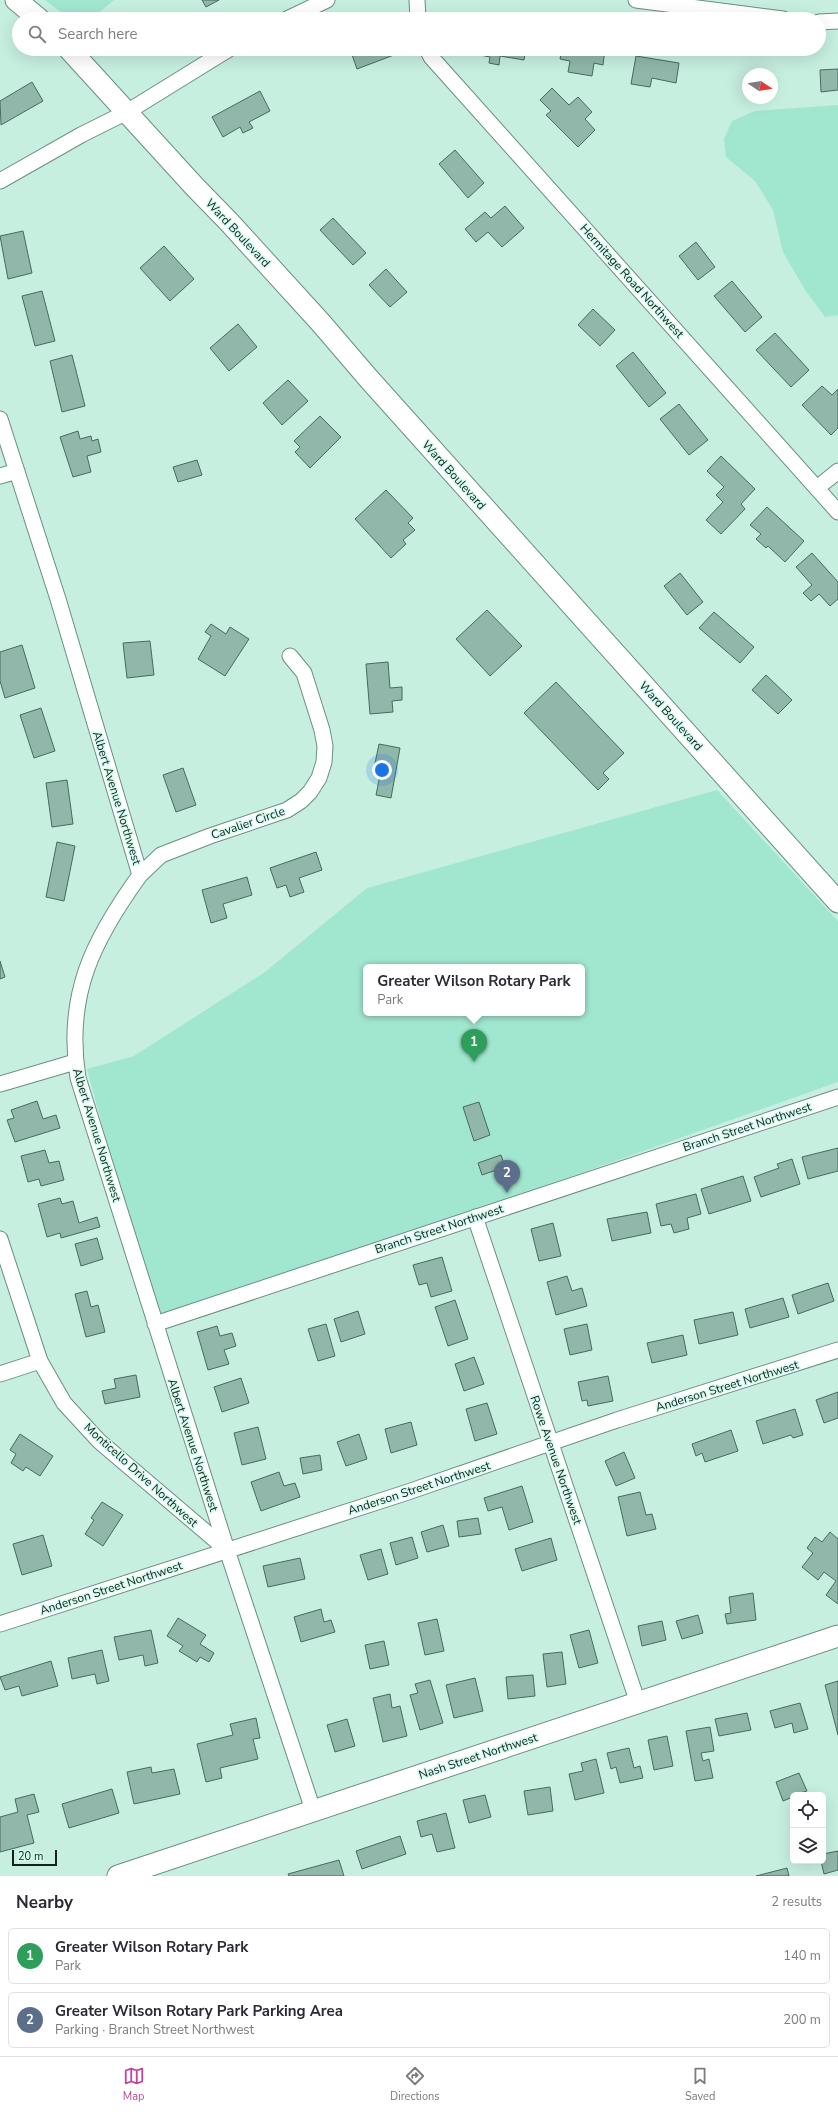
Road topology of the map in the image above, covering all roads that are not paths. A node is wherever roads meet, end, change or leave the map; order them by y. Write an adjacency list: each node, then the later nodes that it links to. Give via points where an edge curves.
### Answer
1 (16, 0): 5 (main road)
2 (327, 0): 6 (street)
3 (417, 0): 7 (street)
4 (636, 0): 8 (street)
5 (31, 12)
6 (302, 12)
7 (418, 12)
8 (729, 12)
9 (838, 21): 10 (street)
10 (826, 22)
11 (75, 56): 14 (main road, Ward Boulevard)
12 (218, 56): 14 (street)
13 (430, 56): 20 (street, Hermitage Road Northwest)
14 (127, 112): 15 (street); 24 (main road, Ward Boulevard, via 321,323)
15 (0, 181)
16 (0, 419): 17 (street, Albert Avenue Northwest)
17 (16, 471): 19 (street); 23 (street, Albert Avenue Northwest, via 58,599)
18 (838, 471): 20 (street)
19 (0, 476)
20 (817, 488): 21 (street, Hermitage Road Northwest)
21 (838, 512)
22 (290, 656): 23 (street, Cavalier Circle, via 304,673 325,746 319,778 310,792 287,810 161,855)
23 (140, 875): 25 (street, Albert Avenue Northwest, via 114,911 86,969 77,1010)
24 (838, 902)
25 (75, 1062): 26 (street); 30 (street, Albert Avenue Northwest)
26 (0, 1084)
27 (838, 1097): 28 (street, Branch Street Northwest)
28 (475, 1217): 30 (street, Branch Street Northwest); 34 (street, Rowe Avenue Northwest)
29 (0, 1239): 32 (street, Monticello Drive Northwest)
30 (155, 1324): 35 (street, Albert Avenue Northwest)
31 (838, 1350): 34 (street, Anderson Street Northwest)
32 (40, 1360): 33 (street); 35 (street, Monticello Drive Northwest, via 64,1403 99,1441)
33 (0, 1374)
34 (551, 1443): 35 (street, Anderson Street Northwest, via 405,1494); 38 (street, Rowe Avenue Northwest)
35 (227, 1550): 36 (street, Anderson Street Northwest); 39 (street, Albert Avenue Northwest)
36 (0, 1624)
37 (838, 1636): 38 (main road, Nash Street Northwest)
38 (638, 1703): 39 (main road, Nash Street Northwest)
39 (313, 1810): 40 (main road, Nash Street Northwest)
40 (118, 1876)

